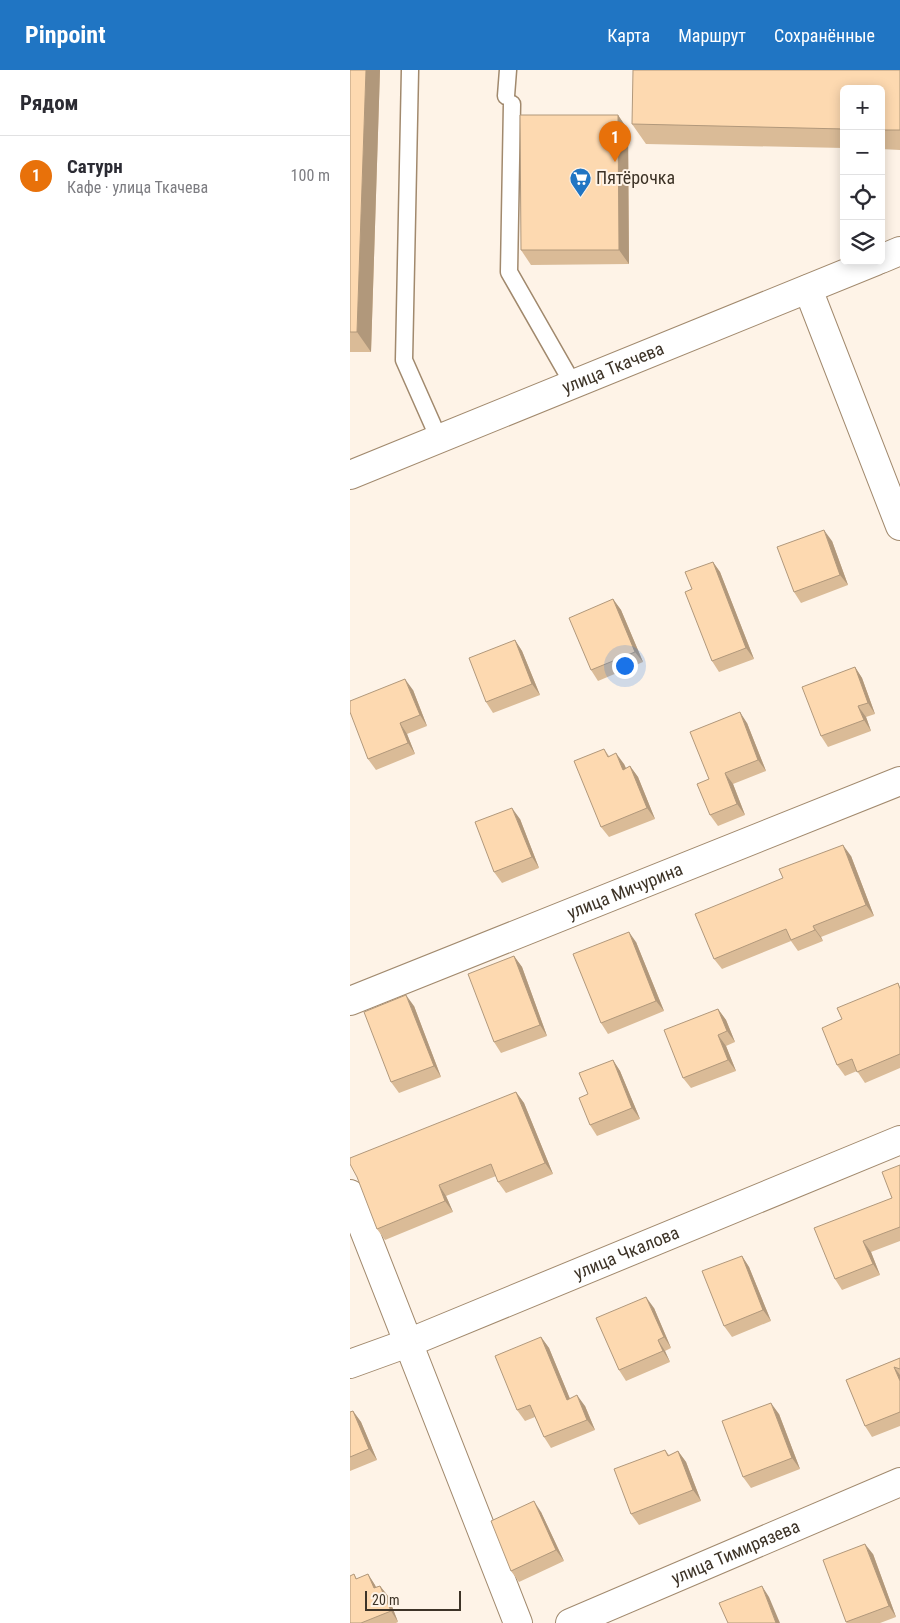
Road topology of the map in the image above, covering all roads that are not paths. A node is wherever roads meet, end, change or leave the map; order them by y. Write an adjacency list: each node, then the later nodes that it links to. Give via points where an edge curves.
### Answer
1 (410, 70): 8 (lane, via 404,360)
2 (508, 70): 7 (lane, via 509,272)
3 (900, 251): 4 (street)
4 (885, 257)
5 (866, 265): 6 (street, улица Ткачева)
6 (808, 289): 7 (street, улица Ткачева); 10 (street)
7 (573, 384): 8 (street, улица Ткачева)
8 (438, 439): 9 (street, улица Ткачева)
9 (350, 475)
10 (900, 526)
11 (900, 780): 12 (street, улица Мичурина)
12 (350, 1000)
13 (900, 1140): 15 (street, улица Чкалова)
14 (350, 1194): 15 (street)
15 (408, 1343): 16 (street, улица Чкалова); 18 (street)
16 (350, 1364)
17 (900, 1482): 19 (street, улица Тимирязева)
18 (518, 1623)
19 (570, 1623)

